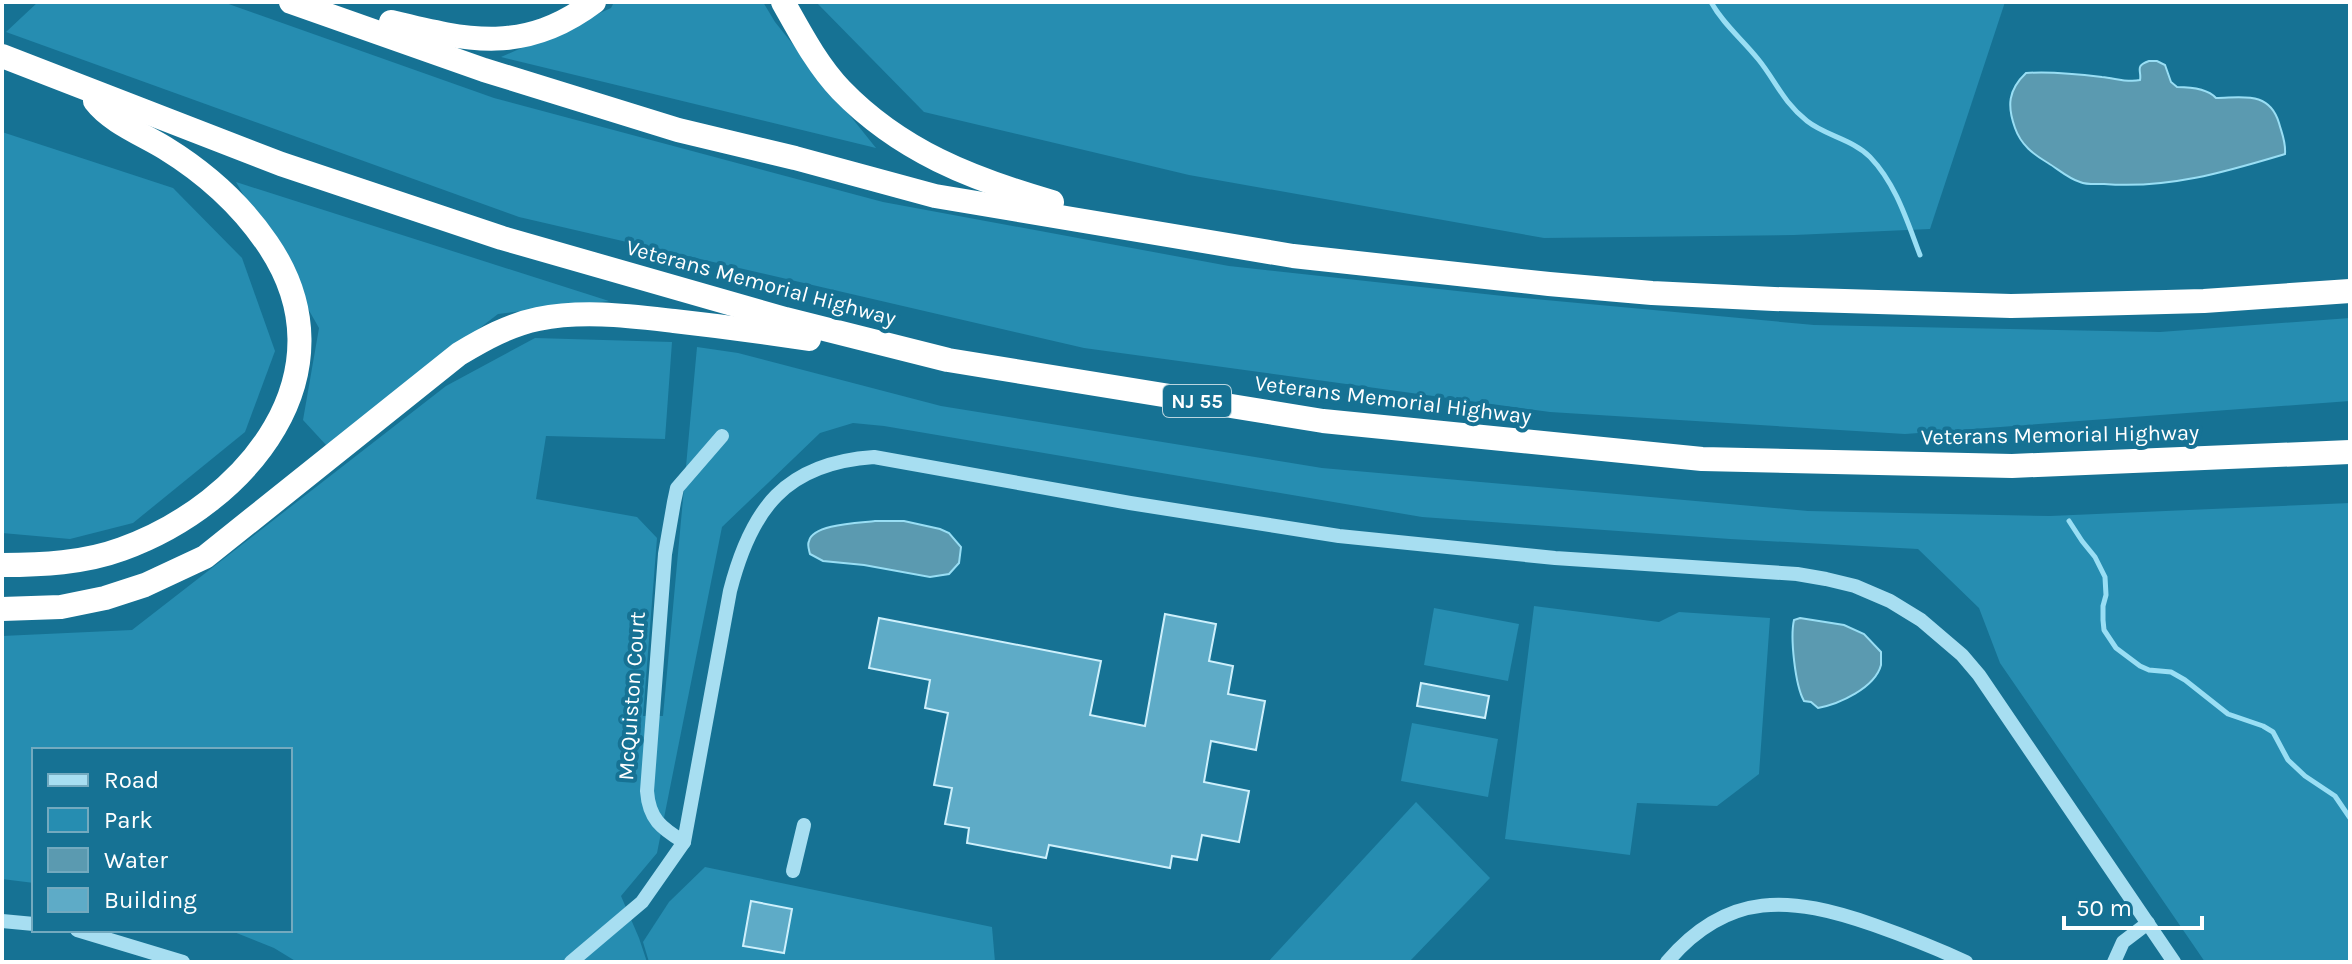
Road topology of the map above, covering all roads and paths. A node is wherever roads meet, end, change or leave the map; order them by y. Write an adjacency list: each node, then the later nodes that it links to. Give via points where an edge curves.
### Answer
1 (594, 2): 3 (highway, via 543,32 500,39 436,34)
2 (783, 2): 6 (highway, via 840,88 888,130 968,175 1052,202)
3 (299, 5): 6 (highway, via 678,130 935,196)
4 (2, 56): 5 (highway, Veterans Memorial Highway / NJ 55)
5 (86, 90): 8 (highway, Veterans Memorial Highway / NJ 55, via 281,164 502,238); 11 (highway, via 102,110 193,168 256,228 296,305 297,370 274,431 248,465 199,508 142,541 102,555)
6 (1072, 219): 7 (highway, via 1293,256 1652,293 2011,306)
7 (2350, 291)
8 (843, 334): 10 (highway, Veterans Memorial Highway / NJ 55, via 948,360 1323,421 1702,459 2012,466); 12 (highway, via 819,340 604,314 517,324 459,354 205,557 105,598 61,607)
9 (722, 436): 14 (street, McQuiston Court, via 677,488 665,554 647,791 656,821)
10 (2350, 452)
11 (2, 565)
12 (2, 609)
13 (804, 825): 15 (street)
14 (684, 842): 17 (street, via 730,591 749,534 788,484 824,466 874,457 1339,536 1555,558 1797,574 1855,586 1921,620 1962,655); 21 (street, via 642,902)
15 (793, 871)
16 (2, 921): 18 (street)
17 (2148, 923): 24 (street, via 2123,942); 25 (street)
18 (32, 924)
19 (84, 932): 20 (street)
20 (183, 962)
21 (571, 962)
22 (1667, 962): 23 (street, via 1711,922 1753,906 1789,903 1838,913)
23 (1966, 962)
24 (2114, 962)
25 (2174, 962)

